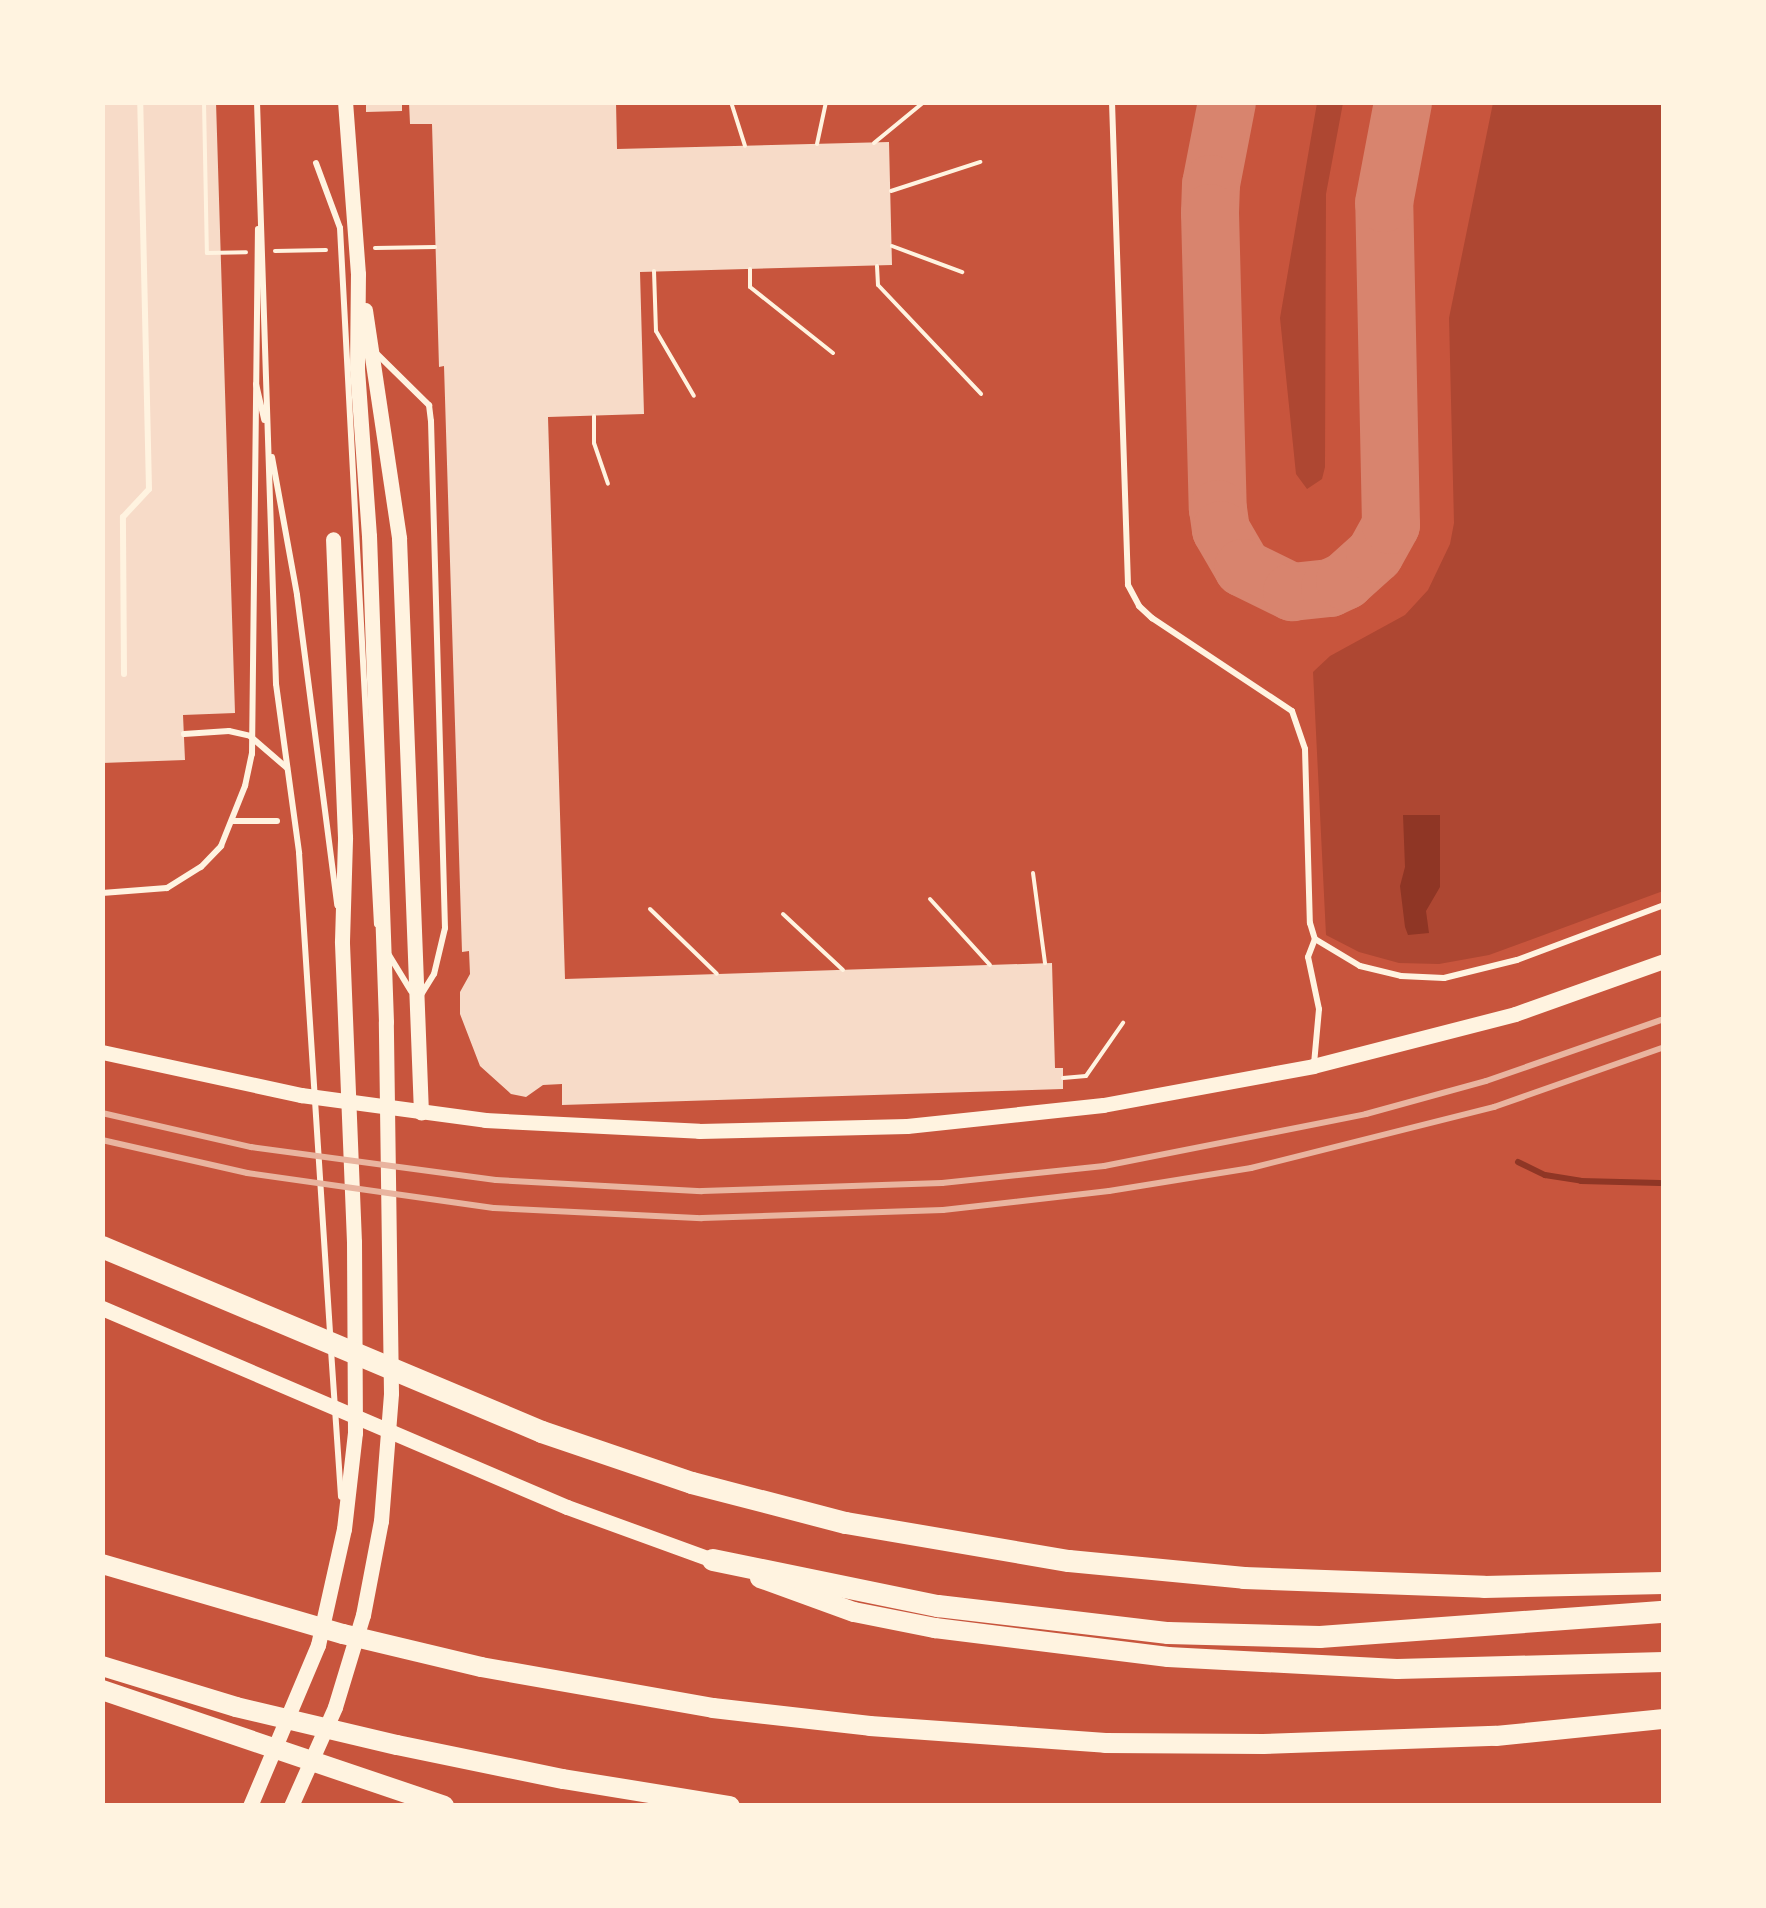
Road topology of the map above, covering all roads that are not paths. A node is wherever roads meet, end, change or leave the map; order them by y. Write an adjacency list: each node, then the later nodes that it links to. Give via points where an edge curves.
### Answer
1 (140, 102): 10 (lane, via 149,489 123,517)
2 (259, 102): 8 (lane); 12 (lane, via 276,684)
3 (345, 102): 6 (street)
4 (1112, 102): 18 (lane, via 1128,585 1152,618 1292,712 1305,749 1310,923)
5 (316, 163): 7 (lane, via 340,228)
6 (358, 274): 20 (street, via 398,538); 36 (street, via 386,1022 391,1392 381,1521 363,1615 335,1707)
7 (345, 323): 20 (lane, via 374,915); 20 (lane, via 418,393 431,421 446,928 434,974)
8 (254, 371): 14 (lane, via 252,754); 17 (lane, via 297,594)
9 (333, 539): 17 (street)
10 (124, 674)
11 (184, 734): 12 (lane, via 250,736)
12 (288, 768): 26 (lane)
13 (276, 821): 14 (lane)
14 (232, 822): 15 (lane, via 201,867 167,888)
15 (102, 893)
16 (1664, 905): 18 (lane, via 1504,964 1444,978 1360,966)
17 (342, 940): 26 (street, via 356,1370)
18 (1316, 940): 22 (lane, via 1308,957 1318,1009)
19 (1664, 961): 22 (street, via 1515,1014)
20 (417, 1001): 23 (street)
21 (102, 1052): 23 (street, via 267,1089)
22 (1314, 1066): 23 (street, via 1103,1104 908,1126 649,1130)
23 (421, 1113)
24 (102, 1247): 29 (highway, via 542,1432 692,1483 846,1524 1068,1561 1244,1578 1484,1587)
25 (102, 1308): 27 (street, via 566,1507)
26 (344, 1528): 35 (street, via 318,1646)
27 (713, 1560): 30 (highway, via 938,1606 1168,1633 1339,1636); 31 (main road, via 854,1612 1109,1651 1397,1669)
28 (102, 1564): 34 (main road, via 482,1667 713,1708 870,1726 1104,1742 1264,1744 1477,1737)
29 (1664, 1583)
30 (1664, 1612)
31 (1664, 1662)
32 (102, 1666): 38 (main road, via 397,1745)
33 (102, 1690): 37 (main road)
34 (1664, 1718)
35 (250, 1806)
36 (291, 1806)
37 (444, 1806)
38 (730, 1806)

